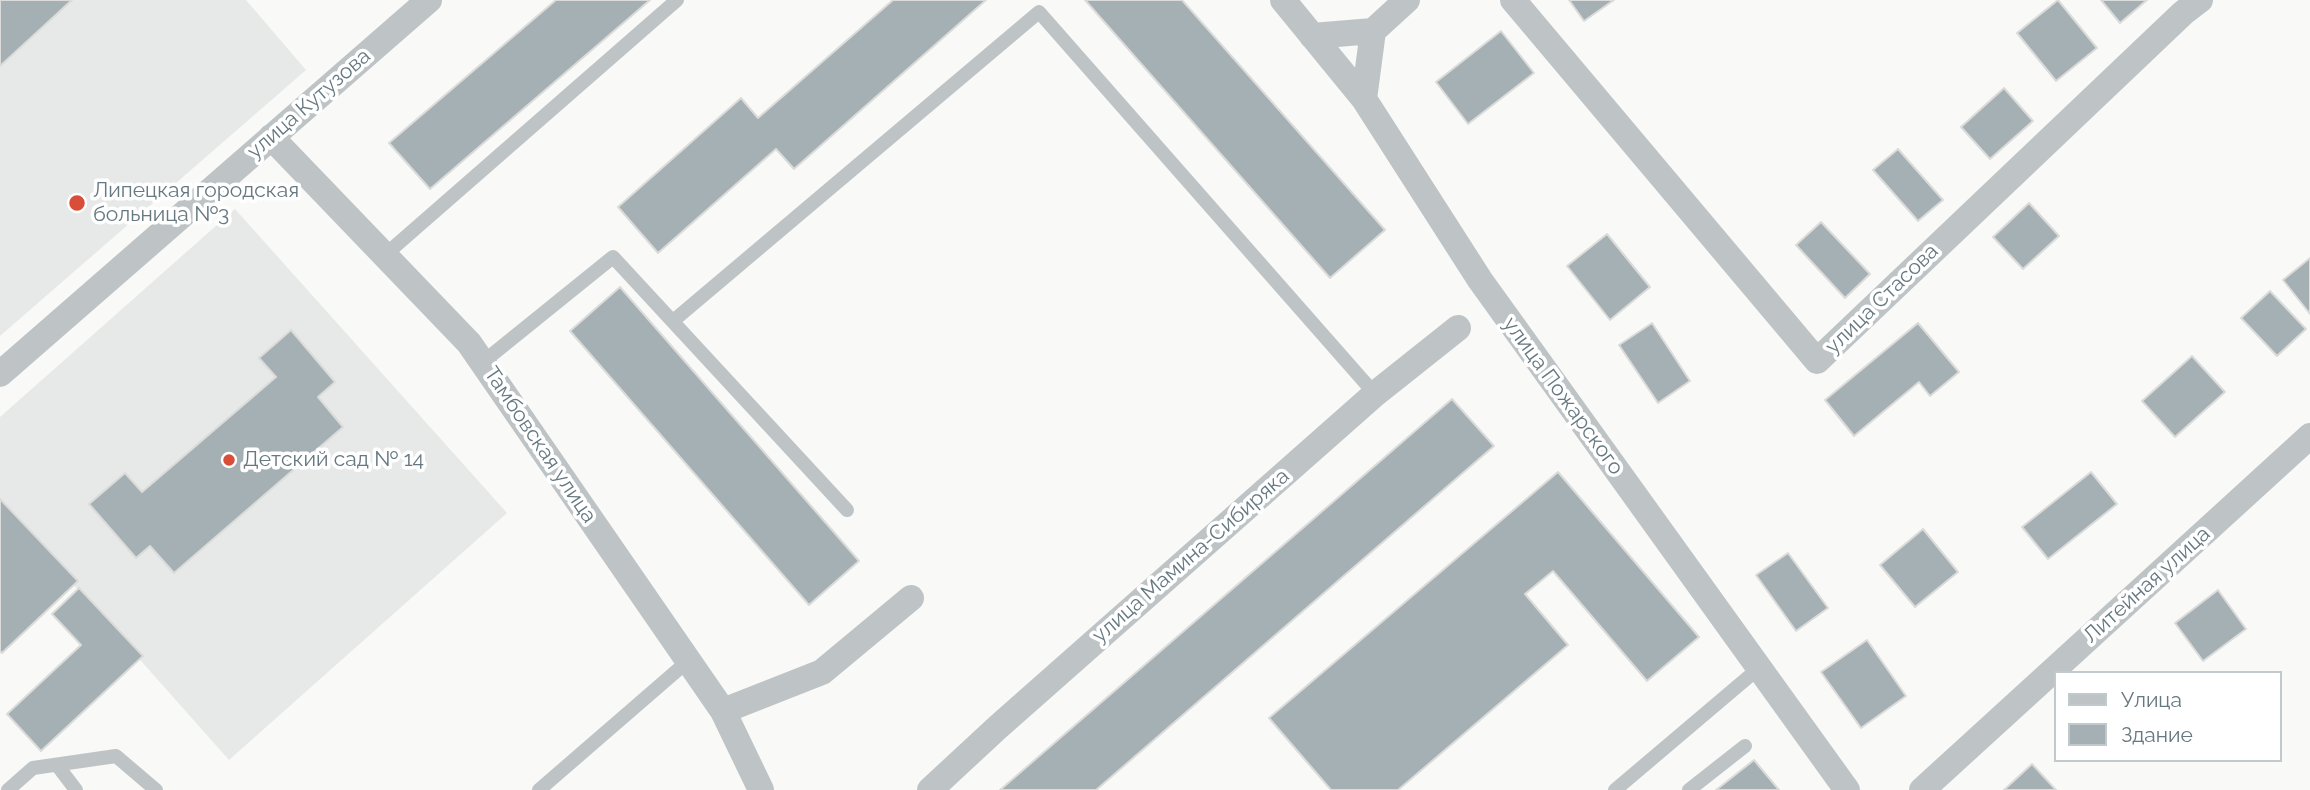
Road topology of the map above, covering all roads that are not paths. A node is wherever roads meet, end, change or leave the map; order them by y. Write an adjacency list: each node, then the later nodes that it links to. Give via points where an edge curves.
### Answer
1 (429, 0): 10 (street, улица Кутузова)
2 (677, 0): 11 (lane)
3 (1283, 0): 8 (street, улица Пожарского)
4 (1407, 0): 7 (street)
5 (1513, 0): 6 (street, улица Стасова, via 1817,361)
6 (2200, 0)
7 (1373, 31): 8 (street); 9 (street)
8 (1312, 36): 9 (street, улица Пожарского)
9 (1364, 99): 21 (street, улица Пожарского, via 1479,280)
10 (271, 137): 11 (street, Тамбовская улица); 15 (street, улица Кутузова)
11 (384, 255): 14 (street, Тамбовская улица)
12 (673, 321): 14 (lane, via 613,257); 16 (lane, via 1039,12); 18 (lane)
13 (1458, 328): 16 (street, улица Мамина-Сибиряка)
14 (483, 362): 20 (street, Тамбовская улица)
15 (0, 374)
16 (1375, 394): 30 (street, улица Мамина-Сибиряка)
17 (2310, 436): 34 (street, Литейная улица)
18 (848, 510)
19 (911, 598): 22 (street, via 822,673)
20 (688, 661): 22 (street, Тамбовская улица); 28 (lane)
21 (1759, 668): 31 (lane); 33 (street, улица Пожарского)
22 (723, 711): 29 (street, Тамбовская улица)
23 (1745, 746): 32 (lane)
24 (57, 765): 25 (lane, via 33,768); 26 (lane); 27 (lane, via 116,756)
25 (8, 790)
26 (76, 790)
27 (156, 790)
28 (540, 790)
29 (761, 790)
30 (930, 790)
31 (1615, 790)
32 (1689, 790)
33 (1847, 790)
34 (1922, 790)

